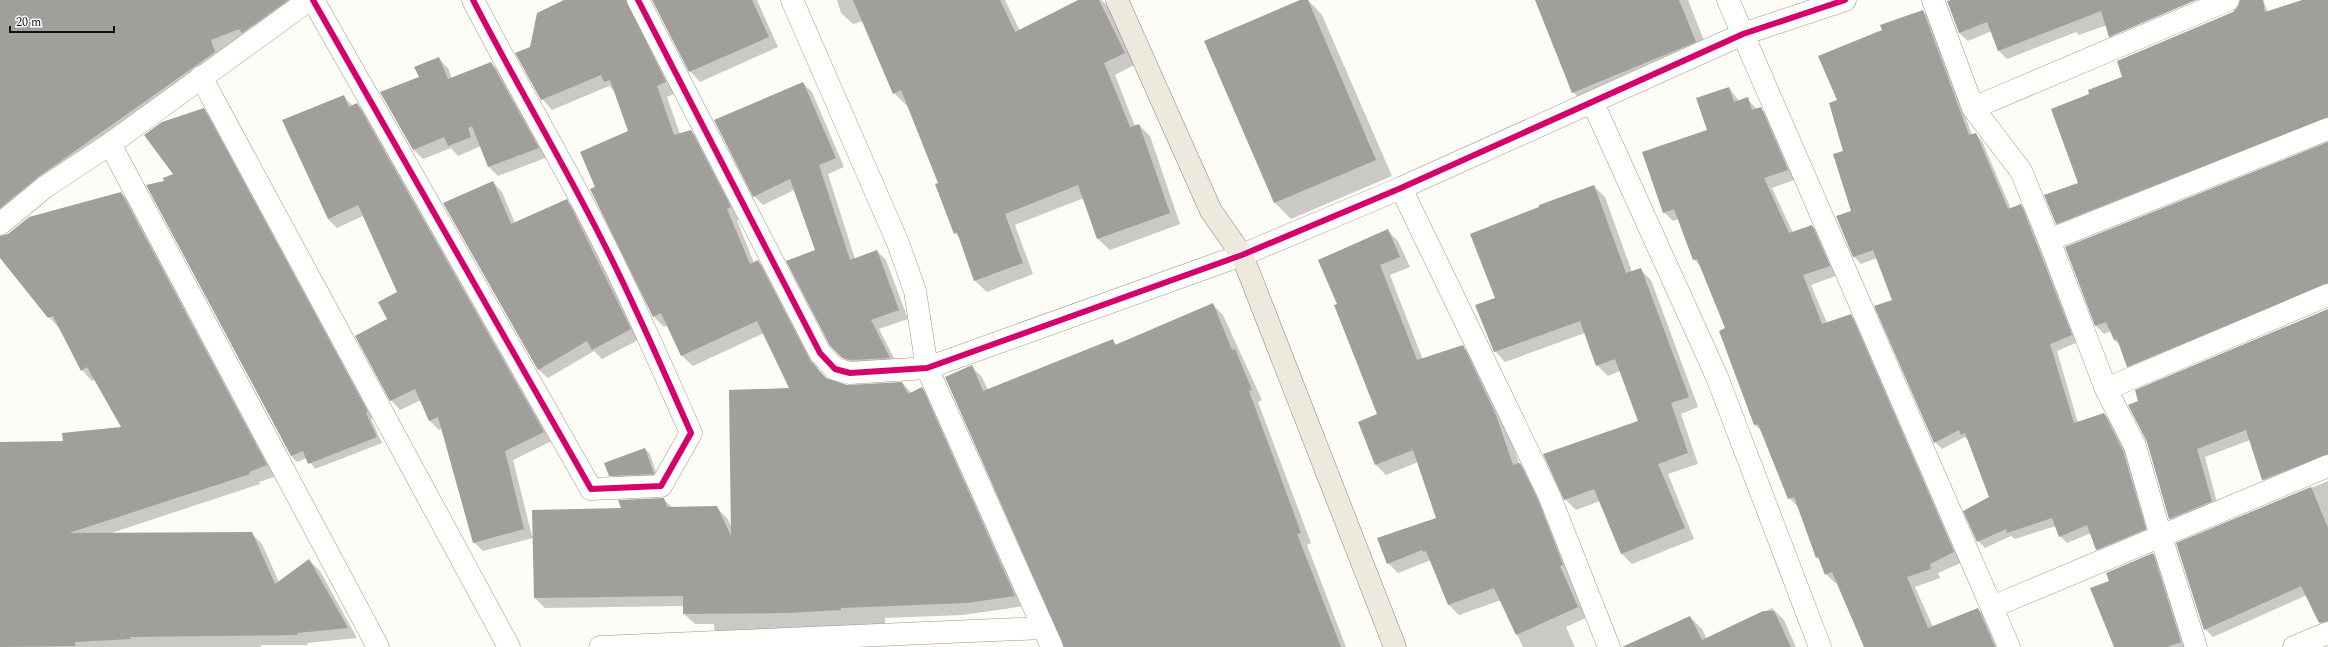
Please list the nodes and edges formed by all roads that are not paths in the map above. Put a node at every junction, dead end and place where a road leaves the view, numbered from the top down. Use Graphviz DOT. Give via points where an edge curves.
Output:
graph roads {
  1 [pos="309,0"];
  2 [pos="313,0"];
  3 [pos="473,0"];
  4 [pos="638,0"];
  5 [pos="792,0"];
  6 [pos="1117,0"];
  7 [pos="1728,0"];
  8 [pos="1845,0"];
  9 [pos="1933,0"];
  10 [pos="2228,0"];
  11 [pos="1743,34"];
  12 [pos="201,77"];
  13 [pos="1593,103"];
  14 [pos="1973,108"];
  15 [pos="2328,129"];
  16 [pos="110,144"];
  17 [pos="1402,188"];
  18 [pos="0,224"];
  19 [pos="2049,240"];
  20 [pos="1242,255"];
  21 [pos="2328,295"];
  22 [pos="927,368"];
  23 [pos="2106,389"];
  24 [pos="2328,466"];
  25 [pos="2161,537"];
  26 [pos="1992,607"];
  27 [pos="2328,633"];
  28 [pos="1048,637"];
  29 [pos="378,647"];
  30 [pos="509,647"];
  31 [pos="600,647"];
  32 [pos="1395,647"];
  33 [pos="1609,647"];
  34 [pos="1820,647"];
  35 [pos="2009,647"];
  36 [pos="2196,647"];
  37 [pos="2294,647"];
  1 -- 12 [label="street"];
  2 -- 3 [label="street" via="591,489 661,486 691,433 642,322 601,238"];
  4 -- 22 [label="street" via="820,353 835,369 850,373"];
  5 -- 22 [label="street" via="898,243 915,291"];
  6 -- 20 [label="main road" via="1211,211"];
  7 -- 11 [label="street"];
  8 -- 11 [label="street"];
  9 -- 14 [label="street"];
  10 -- 14 [label="street"];
  11 -- 13 [label="street"];
  11 -- 26 [label="street"];
  12 -- 16 [label="street"];
  12 -- 30 [label="street"];
  13 -- 17 [label="street"];
  13 -- 34 [label="street" via="1717,376"];
  14 -- 19 [label="street" via="2021,171"];
  15 -- 19 [label="street"];
  16 -- 18 [label="street" via="45,187"];
  16 -- 29 [label="street"];
  17 -- 20 [label="street"];
  17 -- 33 [label="street" via="1549,495"];
  19 -- 23 [label="street"];
  20 -- 22 [label="street"];
  20 -- 32 [label="main road"];
  21 -- 23 [label="street"];
  22 -- 28 [label="street"];
  23 -- 25 [label="street" via="2136,446"];
  24 -- 25 [label="street"];
  25 -- 26 [label="street"];
  25 -- 36 [label="street"];
  26 -- 35 [label="street"];
  27 -- 37 [label="street"];
  28 -- 31 [label="street"];
}
